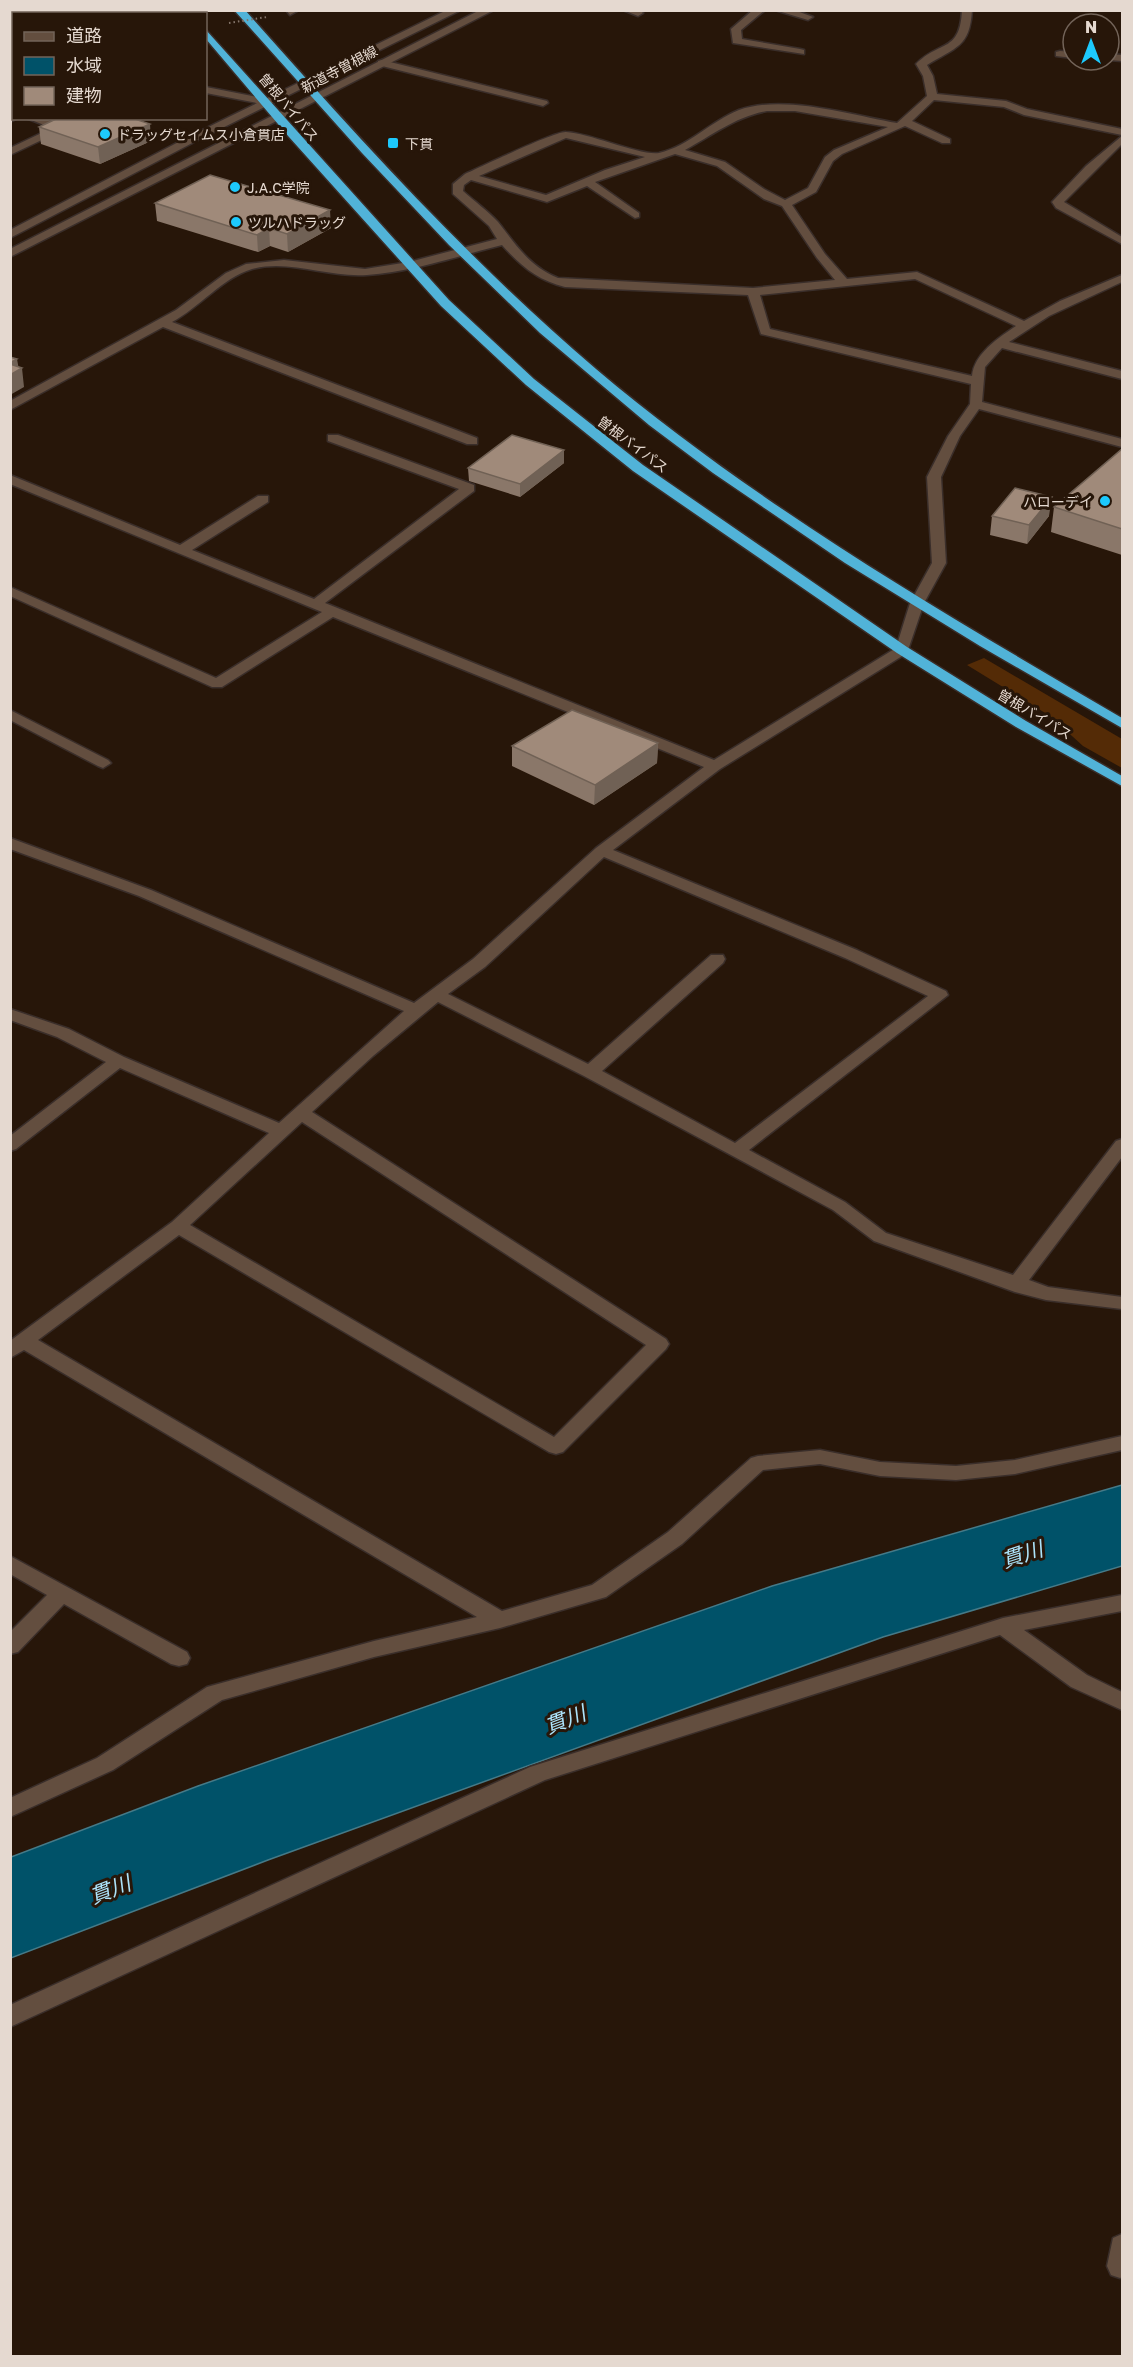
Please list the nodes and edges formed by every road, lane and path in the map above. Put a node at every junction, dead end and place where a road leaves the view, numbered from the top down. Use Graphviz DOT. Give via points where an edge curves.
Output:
graph roads {
  1 [pos="239,10"];
  2 [pos="456,10"];
  3 [pos="489,10"];
  4 [pos="760,10"];
  5 [pos="780,10"];
  6 [pos="967,10"];
  7 [pos="267,17"];
  8 [pos="808,17"];
  9 [pos="229,23"];
  10 [pos="207,34"];
  11 [pos="800,52"];
  12 [pos="382,63"];
  13 [pos="305,84"];
  14 [pos="207,90"];
  15 [pos="932,97"];
  16 [pos="318,98"];
  17 [pos="267,102"];
  18 [pos="543,103"];
  19 [pos="278,117"];
  20 [pos="37,120"];
  21 [pos="902,124"];
  22 [pos="1122,132"];
  23 [pos="1122,139"];
  24 [pos="946,141"];
  25 [pos="675,151"];
  26 [pos="10,152"];
  27 [pos="654,156"];
  28 [pos="469,176"];
  29 [pos="587,182"];
  30 [pos="786,204"];
  31 [pos="635,215"];
  32 [pos="10,235"];
  33 [pos="504,241"];
  34 [pos="1122,241"];
  35 [pos="10,254"];
  36 [pos="462,254"];
  37 [pos="409,265"];
  38 [pos="1122,278"];
  39 [pos="844,283"];
  40 [pos="753,292"];
  41 [pos="162,323"];
  42 [pos="1026,326"];
  43 [pos="1000,344"];
  44 [pos="1122,375"];
  45 [pos="976,381"];
  46 [pos="976,404"];
  47 [pos="10,406"];
  48 [pos="333,438"];
  49 [pos="472,441"];
  50 [pos="1122,443"];
  51 [pos="10,479"];
  52 [pos="263,499"];
  53 [pos="180,551"];
  54 [pos="10,591"];
  55 [pos="317,603"];
  56 [pos="917,603"];
  57 [pos="334,610"];
  58 [pos="902,650"];
  59 [pos="10,714"];
  60 [pos="1122,724"];
  61 [pos="103,763"];
  62 [pos="715,766"];
  63 [pos="1122,782"];
  64 [pos="10,843"];
  65 [pos="602,851"];
  66 [pos="717,959"];
  67 [pos="437,994"];
  68 [pos="416,1010"];
  69 [pos="10,1014"];
  70 [pos="118,1061"];
  71 [pos="590,1072"];
  72 [pos="302,1114"];
  73 [pos="283,1132"];
  74 [pos="10,1145"];
  75 [pos="1122,1145"];
  76 [pos="736,1151"];
  77 [pos="178,1226"];
  78 [pos="1015,1285"];
  79 [pos="1122,1303"];
  80 [pos="17,1346"];
  81 [pos="1122,1443"];
  82 [pos="10,1564"];
  83 [pos="63,1593"];
  84 [pos="1122,1603"];
  85 [pos="500,1620"];
  86 [pos="1003,1626"];
  87 [pos="10,1646"];
  88 [pos="179,1658"];
  89 [pos="1122,1701"];
  90 [pos="10,1808"];
  91 [pos="10,2017"];
  1 -- 13 [label="highway, 曽根バイパス"];
  2 -- 13 [label="street, 新道寺曽根線"];
  3 -- 12 [label="street, 新道寺曽根線"];
  4 -- 11 [label="street" via="736,29 737,41"];
  5 -- 8 [label="street"];
  6 -- 15 [label="street" via="966,32 921,64"];
  7 -- 9 [label="path, bridge"];
  10 -- 17 [label="highway, 曽根バイパス"];
  12 -- 16 [label="street, 新道寺曽根線"];
  12 -- 18 [label="street"];
  13 -- 16 [label="highway, 曽根バイパス"];
  13 -- 17 [label="street, 新道寺曽根線"];
  14 -- 17 [label="street"];
  15 -- 21 [label="street"];
  15 -- 22 [label="street" via="1006,104 1024,112"];
  16 -- 19 [label="street, 新道寺曽根線"];
  16 -- 36 [label="highway, 曽根バイパス"];
  17 -- 19 [label="highway, 曽根バイパス"];
  17 -- 32 [label="street, 新道寺曽根線"];
  19 -- 35 [label="street, 新道寺曽根線"];
  19 -- 37 [label="highway, 曽根バイパス"];
  20 -- 26 [label="street" via="62,128"];
  21 -- 24 [label="street"];
  21 -- 25 [label="street" via="795,108 767,108 744,112 722,122"];
  21 -- 30 [label="street" via="838,152 829,159 812,190"];
  23 -- 34 [label="street" via="1058,202"];
  25 -- 27 [label="street"];
  25 -- 30 [label="street" via="721,164 773,201"];
  27 -- 28 [label="street" via="565,135"];
  27 -- 29 [label="street"];
  28 -- 29 [label="street" via="547,199"];
  28 -- 33 [label="street" via="459,184 457,192 493,224"];
  29 -- 31 [label="street"];
  30 -- 39 [label="street"];
  33 -- 36 [label="street"];
  33 -- 40 [label="street" via="535,273 551,281"];
  36 -- 37 [label="street"];
  36 -- 56 [label="highway, 曽根バイパス" via="592,373 688,448"];
  37 -- 41 [label="street" via="364,272 284,263 250,266 230,275"];
  37 -- 58 [label="highway, 曽根バイパス" via="530,382 638,468"];
  38 -- 42 [label="street"];
  39 -- 40 [label="street"];
  39 -- 42 [label="street" via="917,275"];
  40 -- 45 [label="street" via="765,331"];
  41 -- 47 [label="street"];
  41 -- 49 [label="street"];
  42 -- 43 [label="street"];
  43 -- 44 [label="street"];
  43 -- 45 [label="street" via="979,366"];
  45 -- 46 [label="street"];
  46 -- 50 [label="street"];
  46 -- 56 [label="street" via="954,436 934,477 939,563"];
  48 -- 55 [label="street" via="469,488"];
  51 -- 53 [label="street"];
  52 -- 53 [label="street"];
  53 -- 55 [label="street"];
  54 -- 57 [label="street" via="217,684"];
  55 -- 57 [label="street"];
  56 -- 58 [label="street"];
  56 -- 60 [label="highway, 曽根バイパス"];
  57 -- 62 [label="street"];
  58 -- 62 [label="street"];
  58 -- 63 [label="highway, 曽根バイパス"];
  59 -- 61 [label="street"];
  62 -- 65 [label="street"];
  64 -- 68 [label="street" via="145,893"];
  65 -- 67 [label="street" via="479,963"];
  65 -- 76 [label="street" via="940,995"];
  66 -- 71 [label="street"];
  67 -- 68 [label="street"];
  67 -- 71 [label="street"];
  68 -- 72 [label="street"];
  69 -- 70 [label="street" via="63,1033"];
  70 -- 73 [label="street"];
  70 -- 74 [label="street"];
  71 -- 76 [label="street"];
  72 -- 73 [label="street"];
  72 -- 77 [label="street" via="659,1344 556,1447"];
  73 -- 77 [label="street"];
  75 -- 78 [label="street"];
  76 -- 78 [label="street" via="839,1206 880,1237"];
  77 -- 80 [label="street"];
  78 -- 79 [label="street"];
  80 -- 85 [label="street"];
  81 -- 85 [label="street" via="1015,1467 956,1473 880,1469 820,1457 758,1463 675,1538 599,1591"];
  82 -- 83 [label="street"];
  83 -- 87 [label="street"];
  83 -- 88 [label="street"];
  84 -- 86 [label="street"];
  85 -- 90 [label="street" via="374,1649 214,1693 105,1764"];
  86 -- 89 [label="street" via="1079,1681"];
  86 -- 91 [label="street" via="538,1773"];
}
